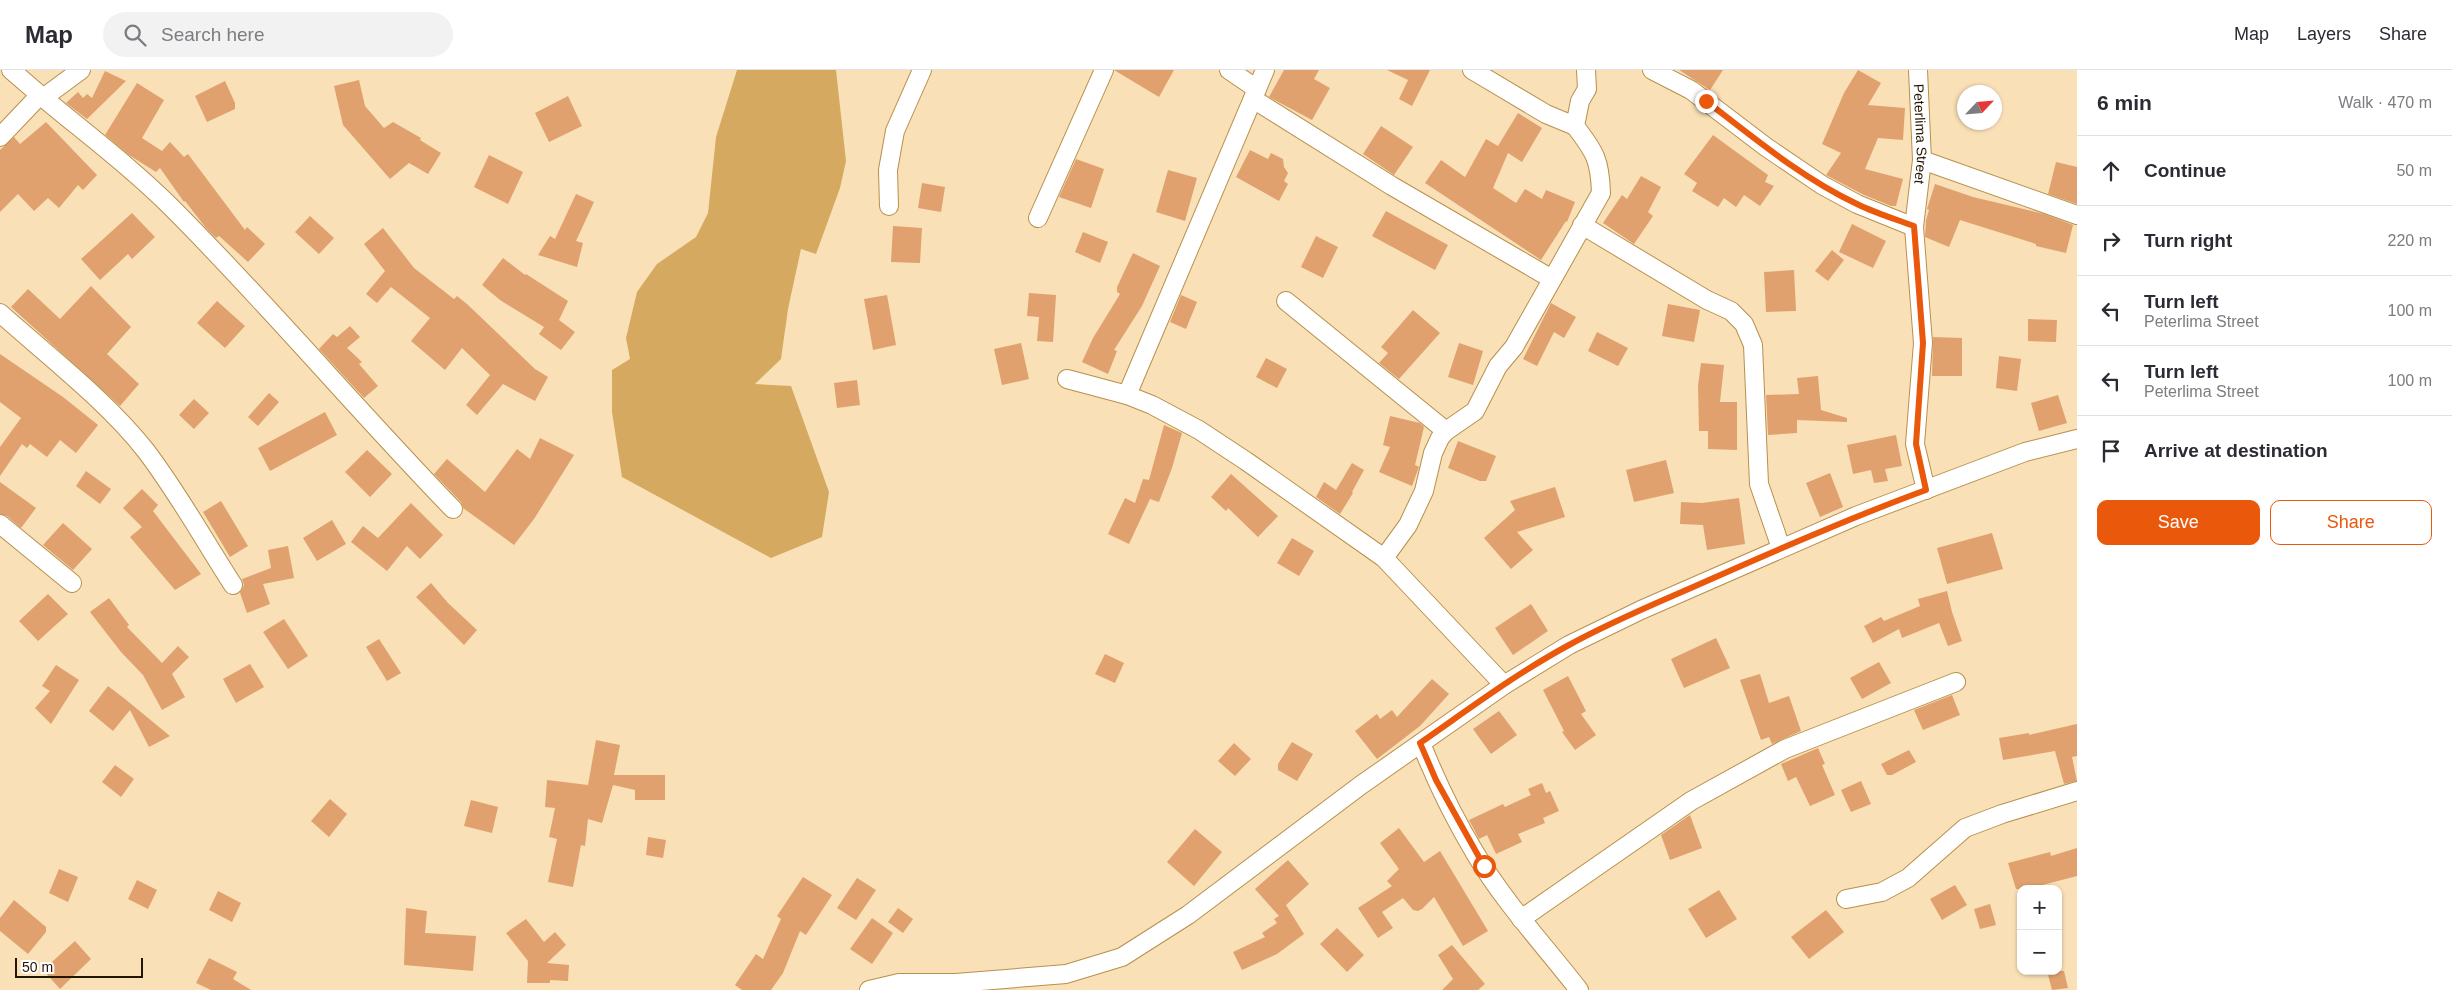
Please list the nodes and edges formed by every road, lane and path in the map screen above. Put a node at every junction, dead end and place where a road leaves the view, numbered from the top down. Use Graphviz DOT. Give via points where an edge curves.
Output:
graph roads {
  1 [pos="11,70"];
  2 [pos="81,70"];
  3 [pos="922,70"];
  4 [pos="1104,70"];
  5 [pos="1229,70"];
  6 [pos="1265,70"];
  7 [pos="1472,70"];
  8 [pos="1586,70"];
  9 [pos="1652,70"];
  10 [pos="1918,70"];
  11 [pos="1255,94"];
  12 [pos="41,97"];
  13 [pos="1575,126"];
  14 [pos="0,137"];
  15 [pos="1922,160"];
  16 [pos="889,206"];
  17 [pos="2077,215"];
  18 [pos="1038,218"];
  19 [pos="1582,225"];
  20 [pos="1914,226"];
  21 [pos="1552,279"];
  22 [pos="1286,301"];
  23 [pos="0,313"];
  24 [pos="1067,379"];
  25 [pos="1127,395"];
  26 [pos="1446,431"];
  27 [pos="2077,439"];
  28 [pos="1926,490"];
  29 [pos="453,508"];
  30 [pos="0,524"];
  31 [pos="1781,548"];
  32 [pos="1384,558"];
  33 [pos="72,583"];
  34 [pos="233,585"];
  35 [pos="1956,682"];
  36 [pos="1504,685"];
  37 [pos="1420,743"];
  38 [pos="2077,791"];
  39 [pos="1846,899"];
  40 [pos="1521,919"];
  41 [pos="869,990"];
  42 [pos="1578,990"];
  1 -- 12 [label="street"];
  2 -- 12 [label="street"];
  3 -- 16 [label="street" via="895,131 888,170"];
  4 -- 18 [label="street"];
  5 -- 11 [label="street"];
  6 -- 11 [label="street"];
  7 -- 13 [label="street" via="1546,114"];
  8 -- 13 [label="street" via="1587,89 1580,101"];
  9 -- 20 [label="street" via="1691,90 1822,185 1857,204"];
  10 -- 15 [label="street, Peterlima Street"];
  11 -- 21 [label="street" via="1392,186"];
  11 -- 25 [label="street"];
  12 -- 14 [label="street"];
  12 -- 29 [label="street" via="171,207 279,319 388,443"];
  13 -- 19 [label="street" via="1593,149 1601,170 1601,193"];
  15 -- 17 [label="street"];
  15 -- 20 [label="street, Peterlima Street"];
  19 -- 21 [label="street"];
  19 -- 31 [label="street" via="1731,311 1744,324 1753,345 1759,484"];
  20 -- 28 [label="street, Peterlima Street" via="1923,343 1916,444"];
  21 -- 26 [label="street" via="1514,348 1498,366 1475,411"];
  22 -- 26 [label="street"];
  23 -- 34 [label="street" via="113,415 145,450"];
  24 -- 25 [label="street"];
  25 -- 32 [label="street" via="1199,430"];
  26 -- 32 [label="street" via="1433,453 1424,491 1410,520"];
  27 -- 28 [label="street" via="2025,452"];
  28 -- 31 [label="street"];
  30 -- 33 [label="street"];
  31 -- 36 [label="street" via="1568,645"];
  32 -- 36 [label="street"];
  35 -- 40 [label="street" via="1784,749 1692,801"];
  36 -- 37 [label="street"];
  37 -- 40 [label="street" via="1475,853"];
  37 -- 41 [label="street" via="1188,915 1122,956 1066,974 956,983 899,982"];
  38 -- 39 [label="street" via="1965,828 1908,878 1882,892"];
  40 -- 42 [label="street"];
}
